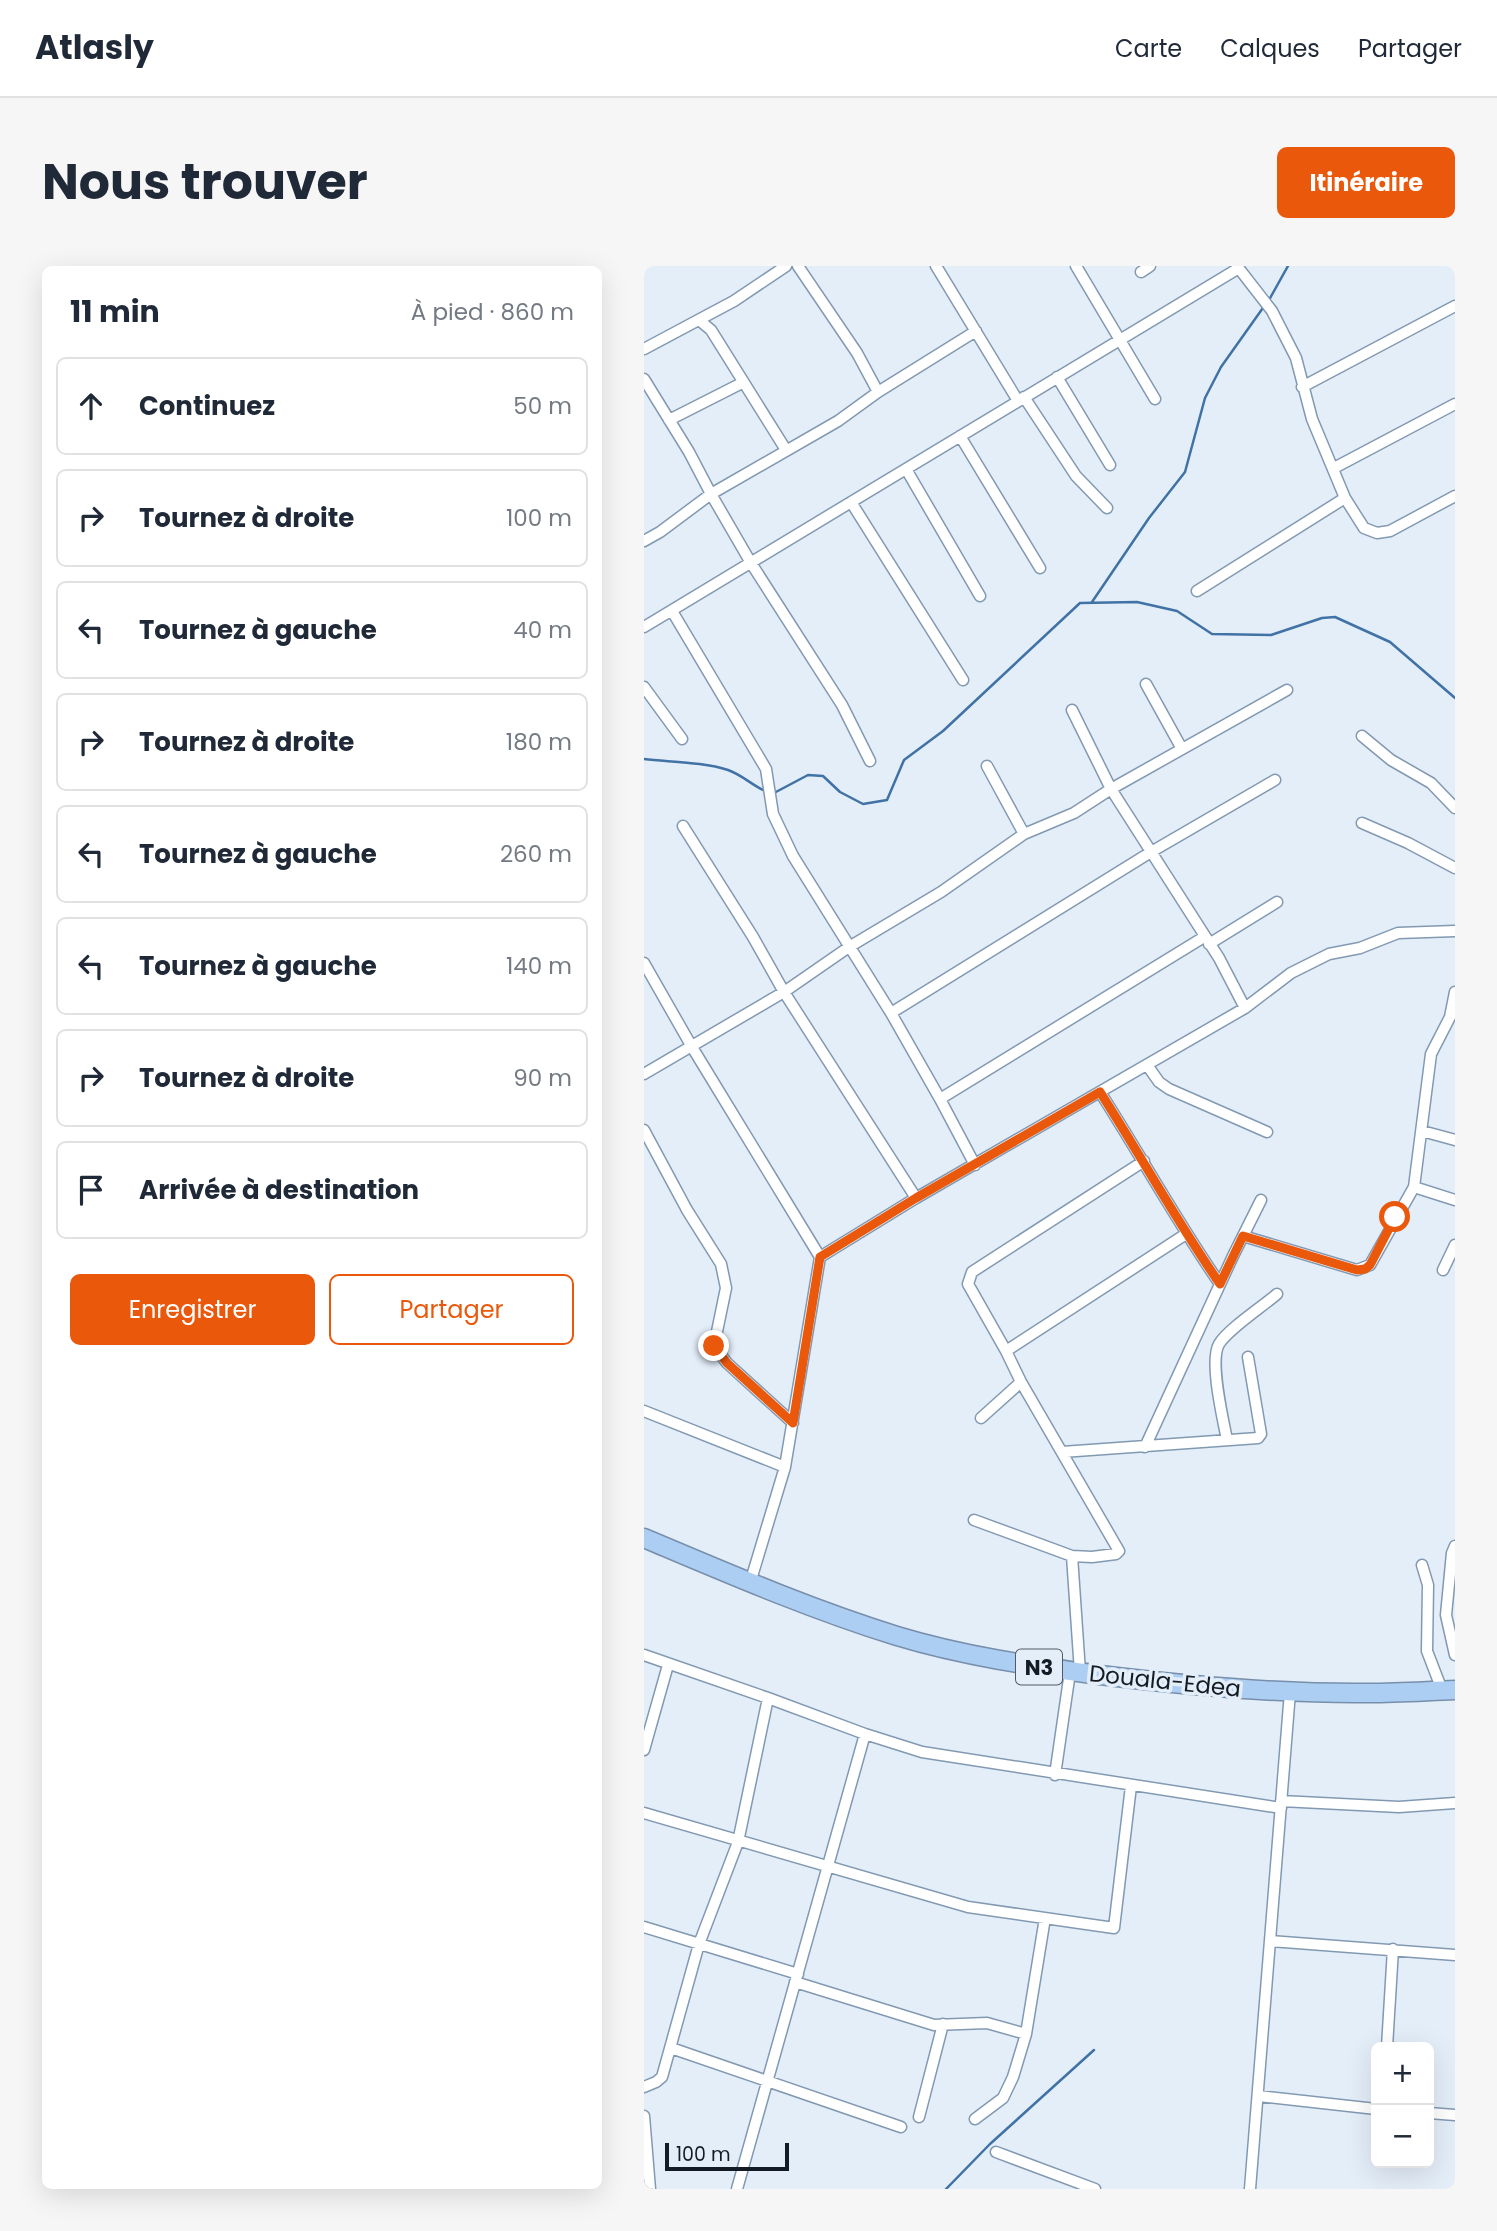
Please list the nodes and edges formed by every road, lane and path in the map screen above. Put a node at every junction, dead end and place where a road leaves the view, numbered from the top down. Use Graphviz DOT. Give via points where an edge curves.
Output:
graph roads {
  1 [pos="786,266"];
  2 [pos="799,266"];
  3 [pos="936,266"];
  4 [pos="1076,266"];
  5 [pos="1238,267"];
  6 [pos="1455,306"];
  7 [pos="699,320"];
  8 [pos="976,331"];
  9 [pos="1119,340"];
  10 [pos="644,349"];
  11 [pos="1057,377"];
  12 [pos="644,379"];
  13 [pos="742,383"];
  14 [pos="1302,387"];
  15 [pos="878,392"];
  16 [pos="1021,399"];
  17 [pos="1155,399"];
  18 [pos="1455,404"];
  19 [pos="669,420"];
  20 [pos="960,436"];
  21 [pos="786,450"];
  22 [pos="1110,464"];
  23 [pos="1334,468"];
  24 [pos="906,469"];
  25 [pos="711,494"];
  26 [pos="1455,496"];
  27 [pos="1345,498"];
  28 [pos="852,502"];
  29 [pos="1107,508"];
  30 [pos="644,541"];
  31 [pos="751,563"];
  32 [pos="1040,569"];
  33 [pos="1197,591"];
  34 [pos="979,596"];
  35 [pos="672,611"];
  36 [pos="644,627"];
  37 [pos="963,680"];
  38 [pos="1146,684"];
  39 [pos="644,687"];
  40 [pos="1287,691"];
  41 [pos="1072,710"];
  42 [pos="1362,736"];
  43 [pos="682,739"];
  44 [pos="1182,749"];
  45 [pos="870,761"];
  46 [pos="987,766"];
  47 [pos="1275,780"];
  48 [pos="1111,789"];
  49 [pos="1455,808"];
  50 [pos="1362,823"];
  51 [pos="683,827"];
  52 [pos="1024,834"];
  53 [pos="1151,852"];
  54 [pos="1455,868"];
  55 [pos="1277,902"];
  56 [pos="1455,931"];
  57 [pos="1207,940"];
  58 [pos="849,947"];
  59 [pos="644,963"];
  60 [pos="784,992"];
  61 [pos="1455,992"];
  62 [pos="1245,1009"];
  63 [pos="891,1013"];
  64 [pos="692,1047"];
  65 [pos="1147,1065"];
  66 [pos="644,1074"];
  67 [pos="1100,1092"];
  68 [pos="940,1099"];
  69 [pos="644,1130"];
  70 [pos="1422,1131"];
  71 [pos="1267,1132"];
  72 [pos="1455,1140"];
  73 [pos="1144,1161"];
  74 [pos="975,1164"];
  75 [pos="1414,1187"];
  76 [pos="916,1198"];
  77 [pos="1262,1200"];
  78 [pos="1455,1200"];
  79 [pos="1186,1234"];
  80 [pos="1243,1236"];
  81 [pos="1455,1245"];
  82 [pos="820,1257"];
  83 [pos="1443,1270"];
  84 [pos="1220,1284"];
  85 [pos="1276,1294"];
  86 [pos="1006,1350"];
  87 [pos="1248,1357"];
  88 [pos="1021,1382"];
  89 [pos="644,1411"];
  90 [pos="981,1418"];
  91 [pos="793,1423"];
  92 [pos="1227,1440"];
  93 [pos="1145,1447"];
  94 [pos="1062,1452"];
  95 [pos="785,1467"];
  96 [pos="974,1520"];
  97 [pos="644,1538"];
  98 [pos="1455,1546"];
  99 [pos="1072,1556"];
  100 [pos="1422,1564"];
  101 [pos="750,1583"];
  102 [pos="644,1655"];
  103 [pos="1455,1655"];
  104 [pos="668,1665"];
  105 [pos="1075,1672"];
  106 [pos="1448,1690"];
  107 [pos="1290,1692"];
  108 [pos="768,1698"];
  109 [pos="865,1734"];
  110 [pos="644,1750"];
  111 [pos="1055,1775"];
  112 [pos="1131,1786"];
  113 [pos="1455,1803"];
  114 [pos="1281,1804"];
  115 [pos="644,1813"];
  116 [pos="738,1842"];
  117 [pos="828,1867"];
  118 [pos="1045,1918"];
  119 [pos="644,1927"];
  120 [pos="1270,1941"];
  121 [pos="699,1944"];
  122 [pos="1393,1950"];
  123 [pos="1455,1955"];
  124 [pos="797,1978"];
  125 [pos="943,2024"];
  126 [pos="1026,2034"];
  127 [pos="1387,2042"];
  128 [pos="671,2048"];
  129 [pos="768,2081"];
  130 [pos="644,2087"];
  131 [pos="1258,2096"];
  132 [pos="1371,2108"];
  133 [pos="1434,2113"];
  134 [pos="1455,2115"];
  135 [pos="644,2116"];
  136 [pos="919,2117"];
  137 [pos="975,2119"];
  138 [pos="901,2127"];
  139 [pos="996,2152"];
  140 [pos="650,2189"];
  141 [pos="737,2189"];
  142 [pos="1095,2189"];
  143 [pos="1250,2189"];
  1 -- 7 [label="street"];
  2 -- 15 [label="street"];
  3 -- 8 [label="street"];
  4 -- 9 [label="street"];
  5 -- 9 [label="street"];
  5 -- 14 [label="street" via="1272,311 1296,358"];
  6 -- 14 [label="street"];
  7 -- 10 [label="street"];
  7 -- 13 [label="street" via="711,330"];
  8 -- 15 [label="street"];
  8 -- 16 [label="street"];
  9 -- 11 [label="street"];
  9 -- 17 [label="street"];
  11 -- 16 [label="street"];
  11 -- 22 [label="street"];
  12 -- 19 [label="street"];
  13 -- 19 [label="street"];
  13 -- 21 [label="street"];
  14 -- 23 [label="street"];
  15 -- 21 [label="street"];
  16 -- 20 [label="street"];
  16 -- 29 [label="street" via="1076,476"];
  18 -- 23 [label="street"];
  19 -- 25 [label="street"];
  20 -- 24 [label="street"];
  20 -- 32 [label="street"];
  21 -- 25 [label="street"];
  23 -- 27 [label="street"];
  24 -- 28 [label="street"];
  24 -- 34 [label="street"];
  25 -- 30 [label="street"];
  25 -- 31 [label="street"];
  26 -- 27 [label="street" via="1391,531 1377,533 1364,528"];
  27 -- 33 [label="street"];
  28 -- 31 [label="street"];
  28 -- 37 [label="street"];
  31 -- 35 [label="street"];
  31 -- 45 [label="street" via="842,705"];
  35 -- 36 [label="street"];
  35 -- 58 [label="street" via="766,769 773,814"];
  38 -- 44 [label="street"];
  39 -- 43 [label="street"];
  40 -- 44 [label="street"];
  41 -- 48 [label="street"];
  42 -- 49 [label="street" via="1391,760 1431,783"];
  44 -- 48 [label="street"];
  46 -- 52 [label="street"];
  47 -- 53 [label="street"];
  48 -- 52 [label="street" via="1074,813"];
  48 -- 53 [label="street"];
  50 -- 54 [label="street"];
  51 -- 60 [label="street"];
  52 -- 58 [label="street" via="942,892"];
  53 -- 57 [label="street"];
  53 -- 63 [label="street"];
  55 -- 57 [label="street"];
  56 -- 62 [label="street" via="1398,933 1329,954 1291,973"];
  57 -- 62 [label="street"];
  57 -- 68 [label="street"];
  58 -- 60 [label="street"];
  58 -- 63 [label="street"];
  59 -- 64 [label="street"];
  60 -- 64 [label="street"];
  60 -- 76 [label="street"];
  61 -- 70 [label="street" via="1450,1017 1431,1054"];
  62 -- 65 [label="street"];
  63 -- 68 [label="street"];
  64 -- 66 [label="street"];
  64 -- 82 [label="street"];
  65 -- 67 [label="street"];
  65 -- 71 [label="street" via="1168,1089"];
  67 -- 73 [label="street"];
  67 -- 74 [label="street"];
  68 -- 74 [label="street"];
  69 -- 91 [label="street" via="721,1264 726,1288 714,1346"];
  70 -- 72 [label="street"];
  70 -- 75 [label="street"];
  73 -- 79 [label="street"];
  73 -- 86 [label="street" via="972,1272 968,1284"];
  74 -- 76 [label="street"];
  75 -- 78 [label="street"];
  75 -- 80 [label="street" via="1370,1265 1361,1270"];
  76 -- 82 [label="street"];
  77 -- 80 [label="street"];
  79 -- 84 [label="street"];
  79 -- 86 [label="street"];
  80 -- 84 [label="street"];
  81 -- 83 [label="street"];
  82 -- 91 [label="street"];
  84 -- 93 [label="street"];
  85 -- 92 [label="street" via="1217,1346 1215,1364"];
  86 -- 88 [label="street"];
  87 -- 92 [label="street" via="1261,1436"];
  88 -- 90 [label="street"];
  88 -- 94 [label="street"];
  89 -- 95 [label="street"];
  91 -- 95 [label="street"];
  92 -- 93 [label="street"];
  93 -- 94 [label="street"];
  94 -- 99 [label="street" via="1119,1548 1116,1554"];
  95 -- 101 [label="street"];
  96 -- 99 [label="street"];
  97 -- 101 [label="highway, Douala-Edea / N3"];
  98 -- 103 [label="street" via="1446,1615"];
  99 -- 105 [label="street"];
  100 -- 106 [label="street" via="1428,1585 1427,1651"];
  101 -- 105 [label="highway, Douala-Edea / N3" via="899,1636 980,1657"];
  102 -- 104 [label="street"];
  104 -- 108 [label="street"];
  104 -- 110 [label="street"];
  105 -- 107 [label="highway, Douala-Edea / N3"];
  105 -- 111 [label="street"];
  106 -- 107 [label="highway, Douala-Edea / N3"];
  107 -- 114 [label="street"];
  108 -- 109 [label="street"];
  108 -- 116 [label="street"];
  109 -- 111 [label="street" via="922,1752"];
  109 -- 117 [label="street"];
  111 -- 112 [label="street"];
  112 -- 114 [label="street"];
  112 -- 118 [label="street" via="1114,1928"];
  113 -- 114 [label="street" via="1399,1807"];
  114 -- 120 [label="street"];
  115 -- 116 [label="street"];
  116 -- 117 [label="street"];
  116 -- 121 [label="street"];
  117 -- 118 [label="street" via="968,1907"];
  117 -- 124 [label="street"];
  118 -- 126 [label="street"];
  119 -- 121 [label="street"];
  120 -- 122 [label="street"];
  120 -- 131 [label="street"];
  121 -- 124 [label="street"];
  121 -- 128 [label="street"];
  122 -- 123 [label="street"];
  122 -- 127 [label="street"];
  124 -- 125 [label="street" via="934,2025"];
  124 -- 129 [label="street"];
  125 -- 126 [label="street" via="987,2022"];
  125 -- 136 [label="street"];
  126 -- 137 [label="street" via="1003,2098"];
  128 -- 129 [label="street"];
  128 -- 130 [label="street" via="662,2077"];
  129 -- 138 [label="street"];
  129 -- 141 [label="street"];
  131 -- 132 [label="street"];
  131 -- 143 [label="street"];
  133 -- 134 [label="street"];
  135 -- 140 [label="street"];
  139 -- 142 [label="street"];
}
